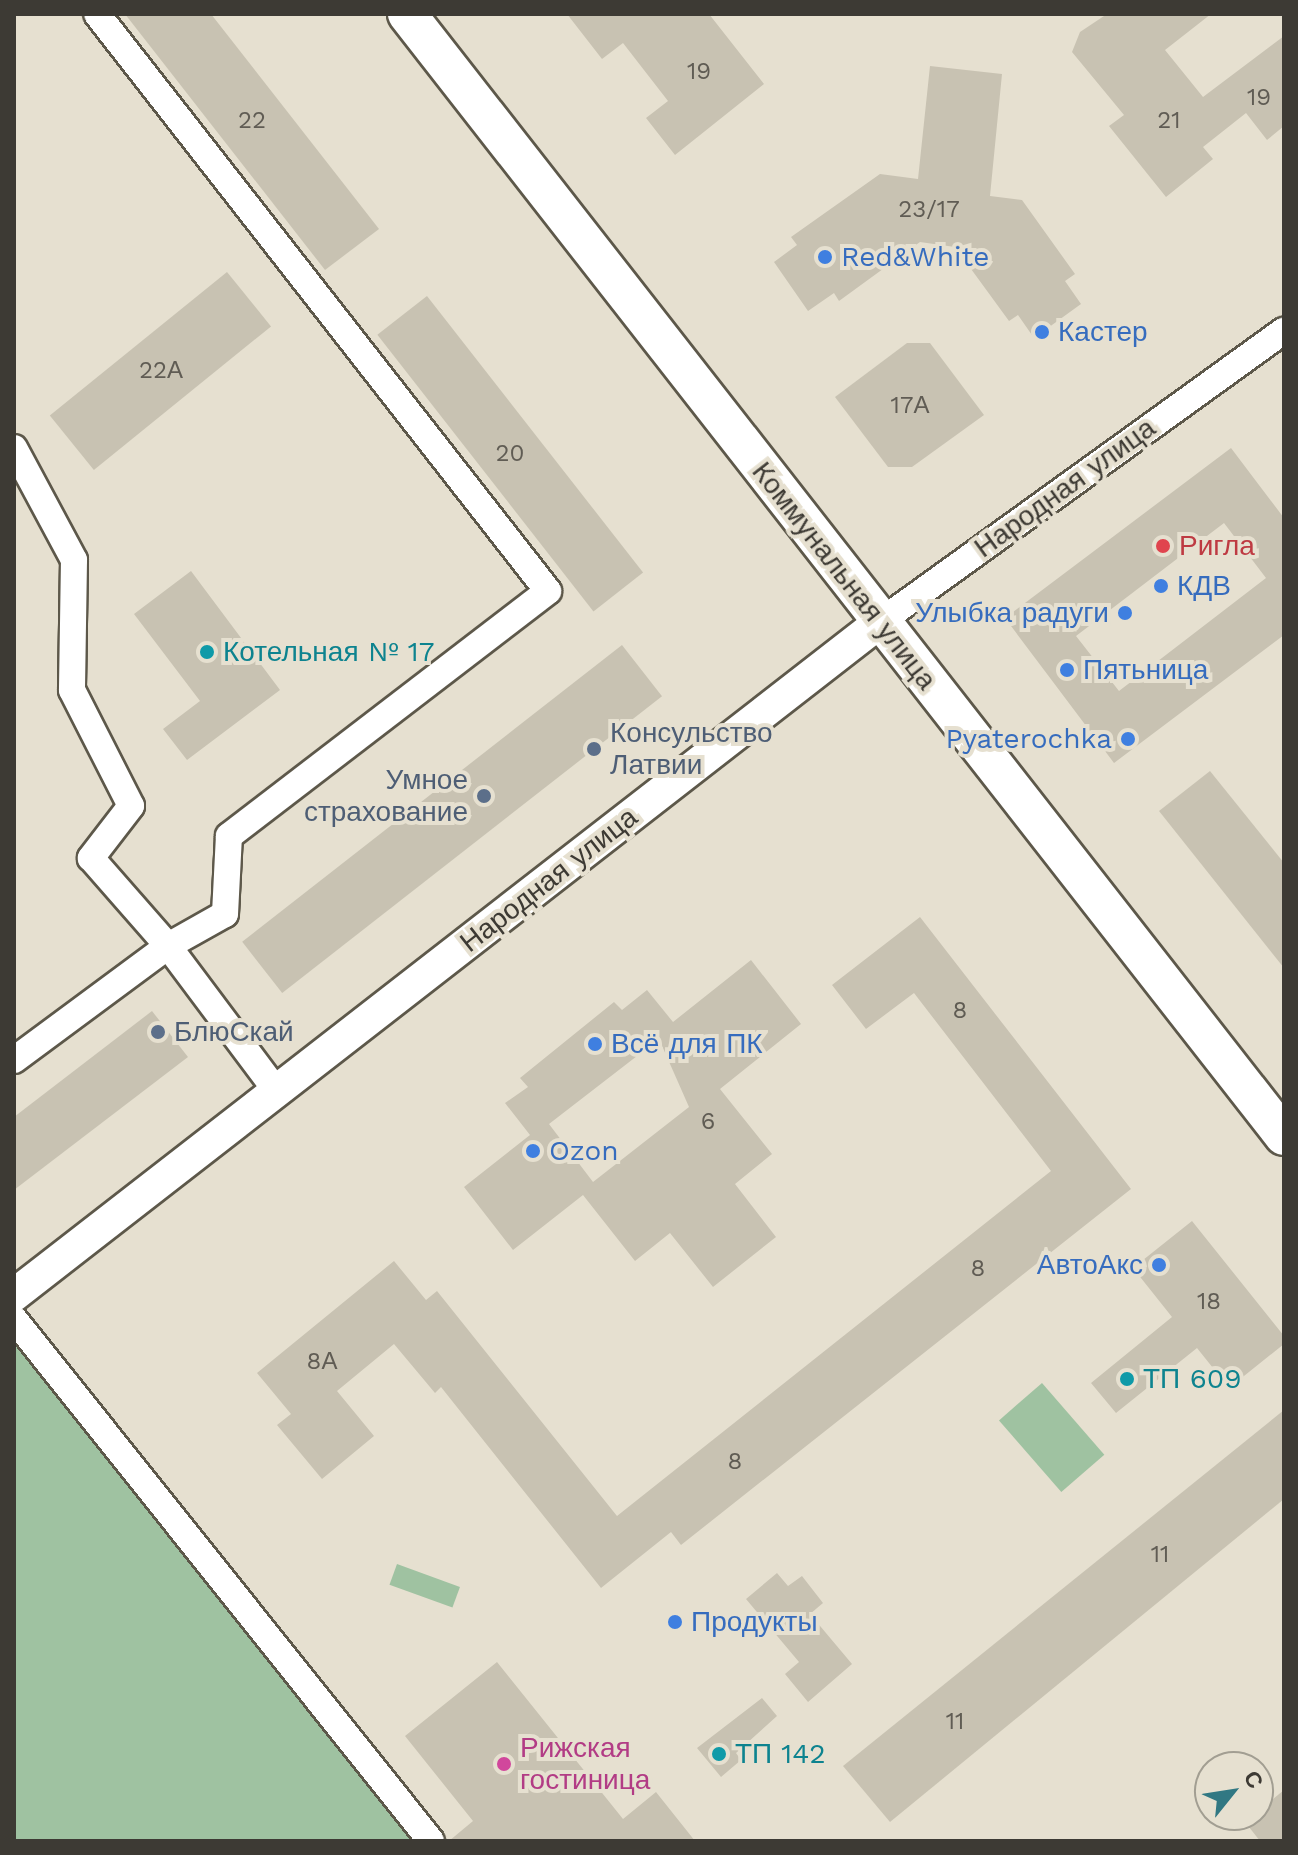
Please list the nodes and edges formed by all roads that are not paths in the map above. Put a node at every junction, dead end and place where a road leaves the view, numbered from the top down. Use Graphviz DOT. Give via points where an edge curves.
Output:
graph roads {
  1 [pos="97,14"];
  2 [pos="407,14"];
  3 [pos="1284,331"];
  4 [pos="14,448"];
  5 [pos="880,622"];
  6 [pos="168,946"];
  7 [pos="14,1060"];
  8 [pos="275,1089"];
  9 [pos="1284,1136"];
  10 [pos="14,1295"];
  11 [pos="14,1319"];
  12 [pos="431,1841"];
  1 -- 6 [label="street" via="548,591 229,836 225,914"];
  2 -- 5 [label="main road, Коммунальная улица"];
  3 -- 5 [label="street, Народная улица"];
  4 -- 6 [label="street" via="74,560 72,690 131,806 91,858"];
  5 -- 8 [label="street, Народная улица"];
  5 -- 9 [label="main road, Коммунальная улица"];
  6 -- 7 [label="street"];
  6 -- 8 [label="street"];
  8 -- 10 [label="street, Народная улица"];
  11 -- 12 [label="street"];
}
